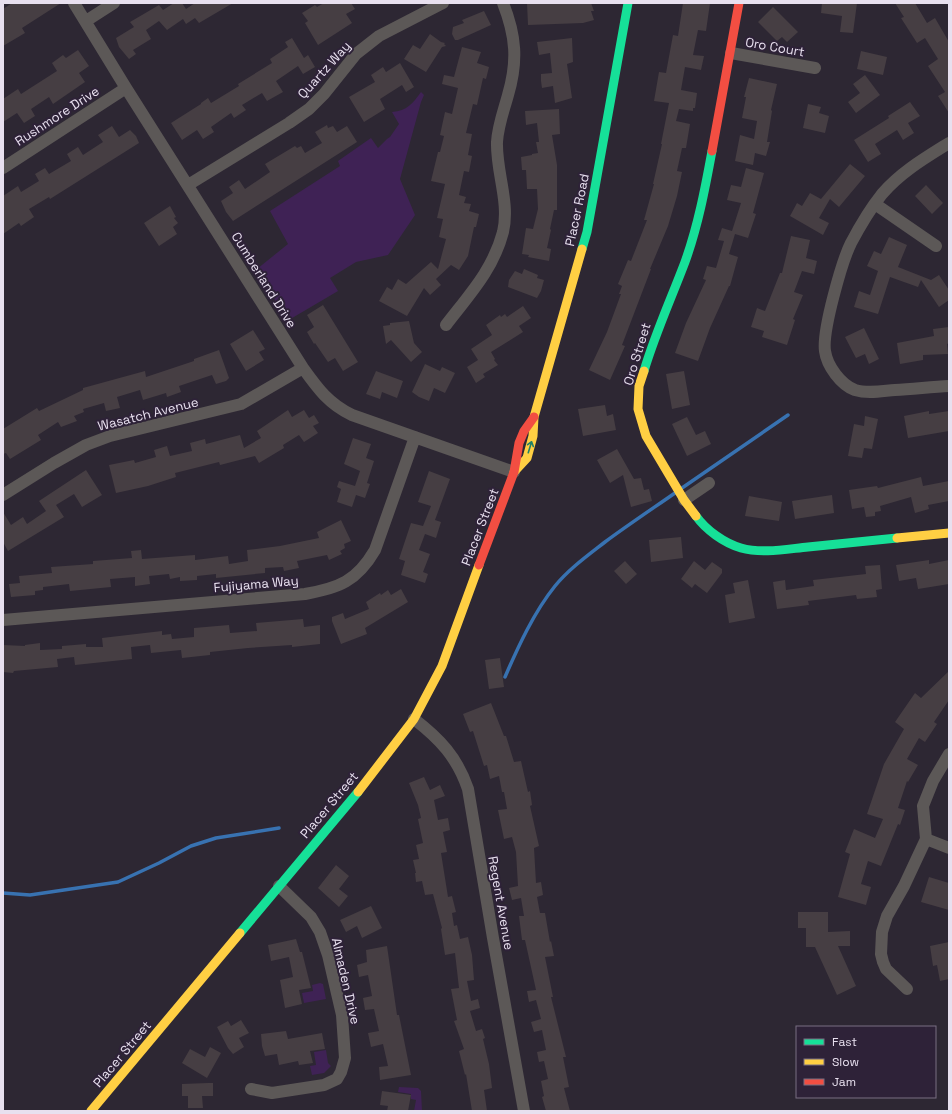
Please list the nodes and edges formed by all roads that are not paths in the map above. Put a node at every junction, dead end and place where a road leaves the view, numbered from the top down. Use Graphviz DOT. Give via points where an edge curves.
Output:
graph roads {
  1 [pos="74,3"];
  2 [pos="114,3"];
  3 [pos="443,3"];
  4 [pos="503,3"];
  5 [pos="628,3"];
  6 [pos="739,3"];
  7 [pos="86,21"];
  8 [pos="731,53"];
  9 [pos="815,68"];
  10 [pos="126,88"];
  11 [pos="949,143"];
  12 [pos="3,168"];
  13 [pos="188,185"];
  14 [pos="875,204"];
  15 [pos="936,246"];
  16 [pos="446,325"];
  17 [pos="303,368"];
  18 [pos="949,386"];
  19 [pos="415,437"];
  20 [pos="514,472"];
  21 [pos="709,483"];
  22 [pos="3,495"];
  23 [pos="684,500"];
  24 [pos="949,533"];
  25 [pos="3,620"];
  26 [pos="414,719"];
  27 [pos="949,754"];
  28 [pos="926,839"];
  29 [pos="949,848"];
  30 [pos="279,886"];
  31 [pos="907,989"];
  32 [pos="251,1089"];
  33 [pos="92,1111"];
  34 [pos="524,1111"];
  1 -- 7 [label="street, Cumberland Drive"];
  2 -- 7 [label="street"];
  3 -- 13 [label="street, Quartz Way" via="369,42 309,108"];
  4 -- 16 [label="street" via="512,30 515,65 497,140 504,200 504,226 496,253 484,277"];
  5 -- 20 [label="main road, Placer Road" via="587,232 534,418 533,436 527,458"];
  6 -- 8 [label="main road, Oro Street"];
  7 -- 10 [label="street, Cumberland Drive"];
  8 -- 9 [label="street, Oro Court"];
  8 -- 23 [label="main road, Oro Street" via="701,209 638,390 640,417 646,436"];
  10 -- 12 [label="street, Rushmore Drive"];
  10 -- 13 [label="street, Cumberland Drive"];
  11 -- 14 [label="street" via="910,167"];
  13 -- 17 [label="street, Cumberland Drive"];
  14 -- 15 [label="street"];
  14 -- 18 [label="street" via="851,243 843,264 825,333 826,355 837,376 855,390 870,392"];
  17 -- 19 [label="street, Cumberland Drive" via="325,397 343,411"];
  17 -- 22 [label="street, Wasatch Avenue" via="241,404 110,436 86,445"];
  19 -- 20 [label="street, Cumberland Drive"];
  19 -- 25 [label="street, Fujiyama Way" via="375,550 351,579 337,587 306,594"];
  20 -- 26 [label="main road, Placer Street" via="442,666"];
  21 -- 23 [label="street"];
  23 -- 24 [label="main road, Oro Street" via="698,519 713,533 742,548 786,549"];
  26 -- 30 [label="main road, Placer Street" via="361,788"];
  26 -- 34 [label="street, Regent Avenue" via="444,746 460,769 468,789"];
  27 -- 28 [label="street" via="933,781 923,806"];
  28 -- 29 [label="street"];
  28 -- 31 [label="street" via="887,916 882,932 881,945 886,969"];
  30 -- 32 [label="street, Almaden Drive" via="311,917 320,932 342,1015 345,1058 342,1072 337,1079 324,1086 272,1093"];
  30 -- 33 [label="main road, Placer Street"];
}
